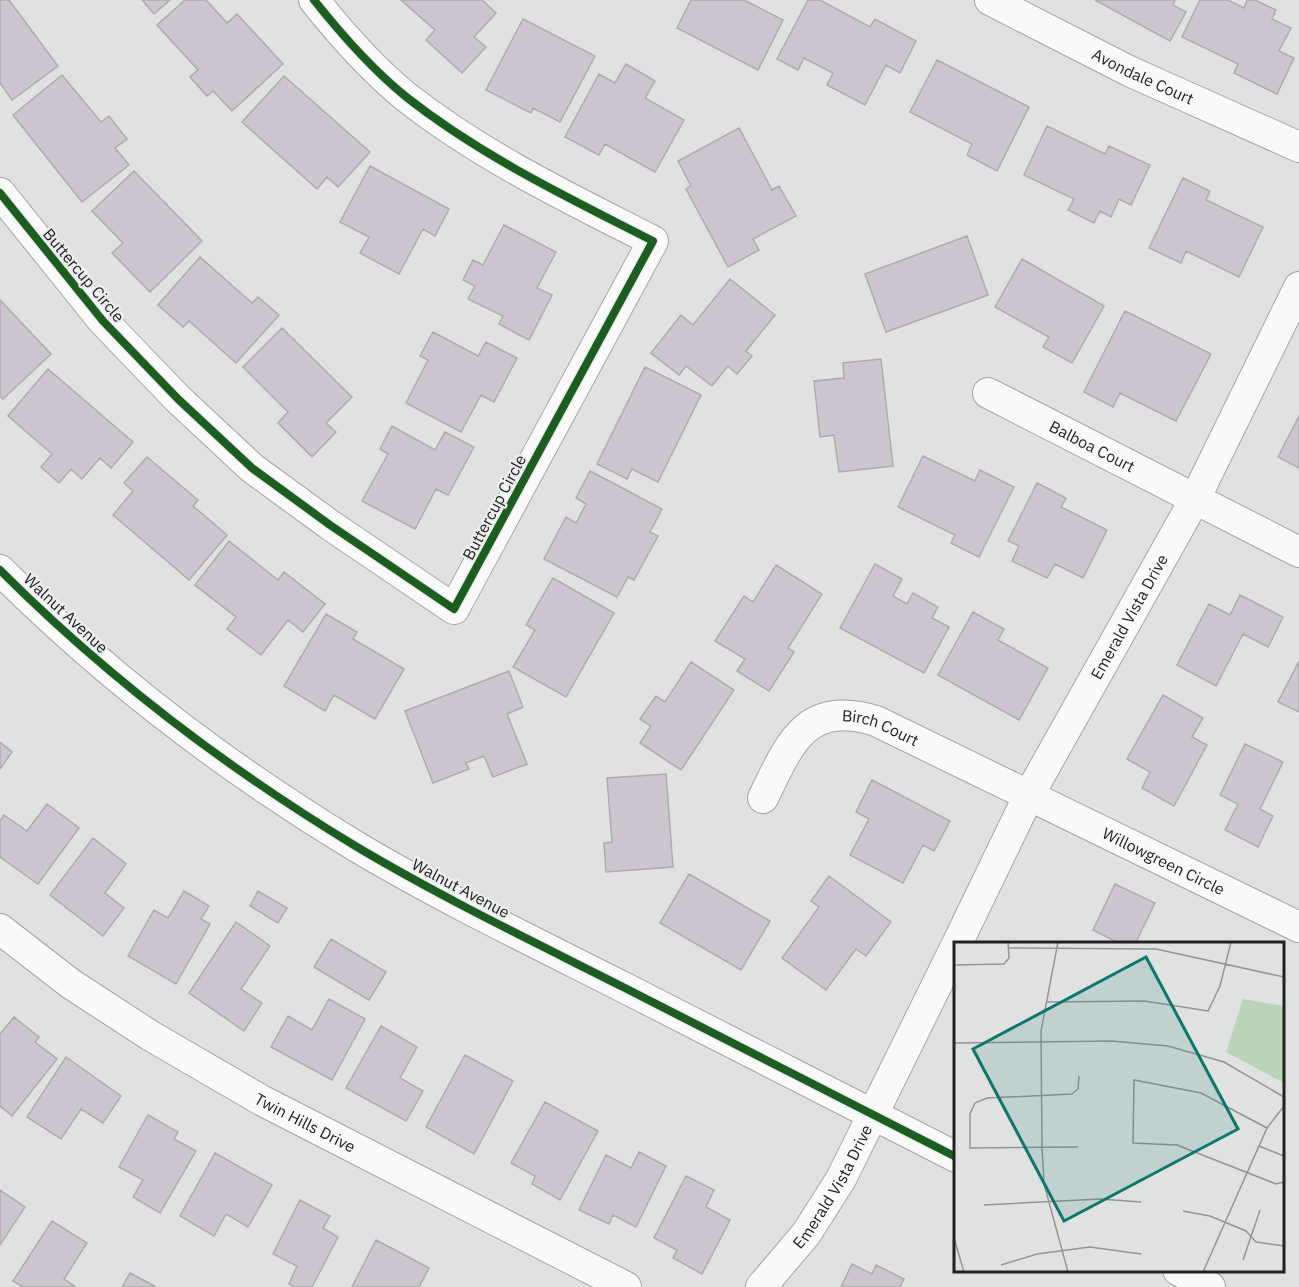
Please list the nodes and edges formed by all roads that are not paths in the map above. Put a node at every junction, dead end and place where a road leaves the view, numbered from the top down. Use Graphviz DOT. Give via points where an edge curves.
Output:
graph roads {
  1 [pos="314,0"];
  2 [pos="990,0"];
  3 [pos="1299,147"];
  4 [pos="0,193"];
  5 [pos="1299,287"];
  6 [pos="988,393"];
  7 [pos="1196,499"];
  8 [pos="1299,552"];
  9 [pos="0,570"];
  10 [pos="1029,795"];
  11 [pos="763,798"];
  12 [pos="1299,927"];
  13 [pos="0,929"];
  14 [pos="957,942"];
  15 [pos="954,949"];
  16 [pos="873,1115"];
  17 [pos="954,1156"];
  18 [pos="1182,1272"];
  19 [pos="626,1287"];
  20 [pos="761,1287"];
  21 [pos="1210,1287"];
  1 -- 4 [label="street, Buttercup Circle" via="358,53 404,95 462,138 512,169 653,241 454,609 252,468 103,321"];
  2 -- 3 [label="street, Avondale Court" via="1129,71"];
  5 -- 7 [label="street, Emerald Vista Drive"];
  6 -- 7 [label="street, Balboa Court"];
  7 -- 8 [label="street"];
  7 -- 10 [label="street, Emerald Vista Drive"];
  9 -- 16 [label="street, Walnut Avenue" via="138,695 224,760 359,848"];
  10 -- 11 [label="street, Birch Court" via="876,721 841,715 806,728 796,738"];
  10 -- 12 [label="street, Willowgreen Circle"];
  10 -- 14 [label="street, Emerald Vista Drive"];
  13 -- 19 [label="street, Twin Hills Drive" via="71,984 261,1100"];
  15 -- 16 [label="street, Emerald Vista Drive"];
  16 -- 17 [label="street, Walnut Avenue"];
  16 -- 20 [label="street, Emerald Vista Drive" via="842,1179 806,1234"];
  18 -- 21 [label="street"];
}
